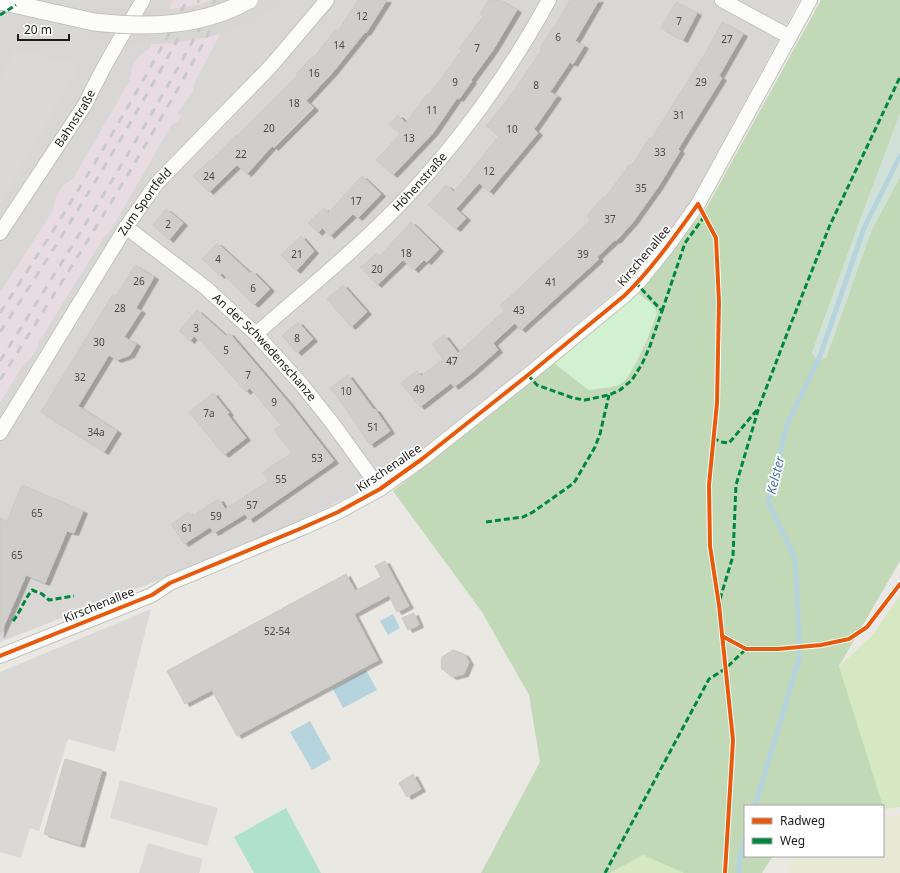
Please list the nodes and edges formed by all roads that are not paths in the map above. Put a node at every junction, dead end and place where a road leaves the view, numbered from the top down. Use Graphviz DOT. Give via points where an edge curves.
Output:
graph roads {
  1 [pos="0,0"];
  2 [pos="143,0"];
  3 [pos="249,0"];
  4 [pos="327,0"];
  5 [pos="549,0"];
  6 [pos="722,0"];
  7 [pos="810,0"];
  8 [pos="790,37"];
  9 [pos="126,227"];
  10 [pos="0,234"];
  11 [pos="256,334"];
  12 [pos="0,433"];
  13 [pos="380,489"];
  14 [pos="0,656"];
  1 -- 3 [label="street, bridge" via="94,22 148,26 182,23 219,14"];
  2 -- 10 [label="street, Bahnstraße" via="107,60 86,103"];
  4 -- 9 [label="street, Zum Sportfeld" via="270,66 157,183"];
  5 -- 11 [label="street, Höhenstraße" via="495,87 445,154 403,201 362,241"];
  6 -- 8 [label="street"];
  7 -- 8 [label="street, Kirschenallee"];
  8 -- 13 [label="street, Kirschenallee" via="698,204 637,284 528,375"];
  9 -- 11 [label="street, An der Schwedenschanze" via="206,288"];
  9 -- 12 [label="street, Zum Sportfeld"];
  11 -- 13 [label="street, An der Schwedenschanze" via="302,385"];
  13 -- 14 [label="street, Kirschenallee" via="338,512 170,583 152,595"];
}
